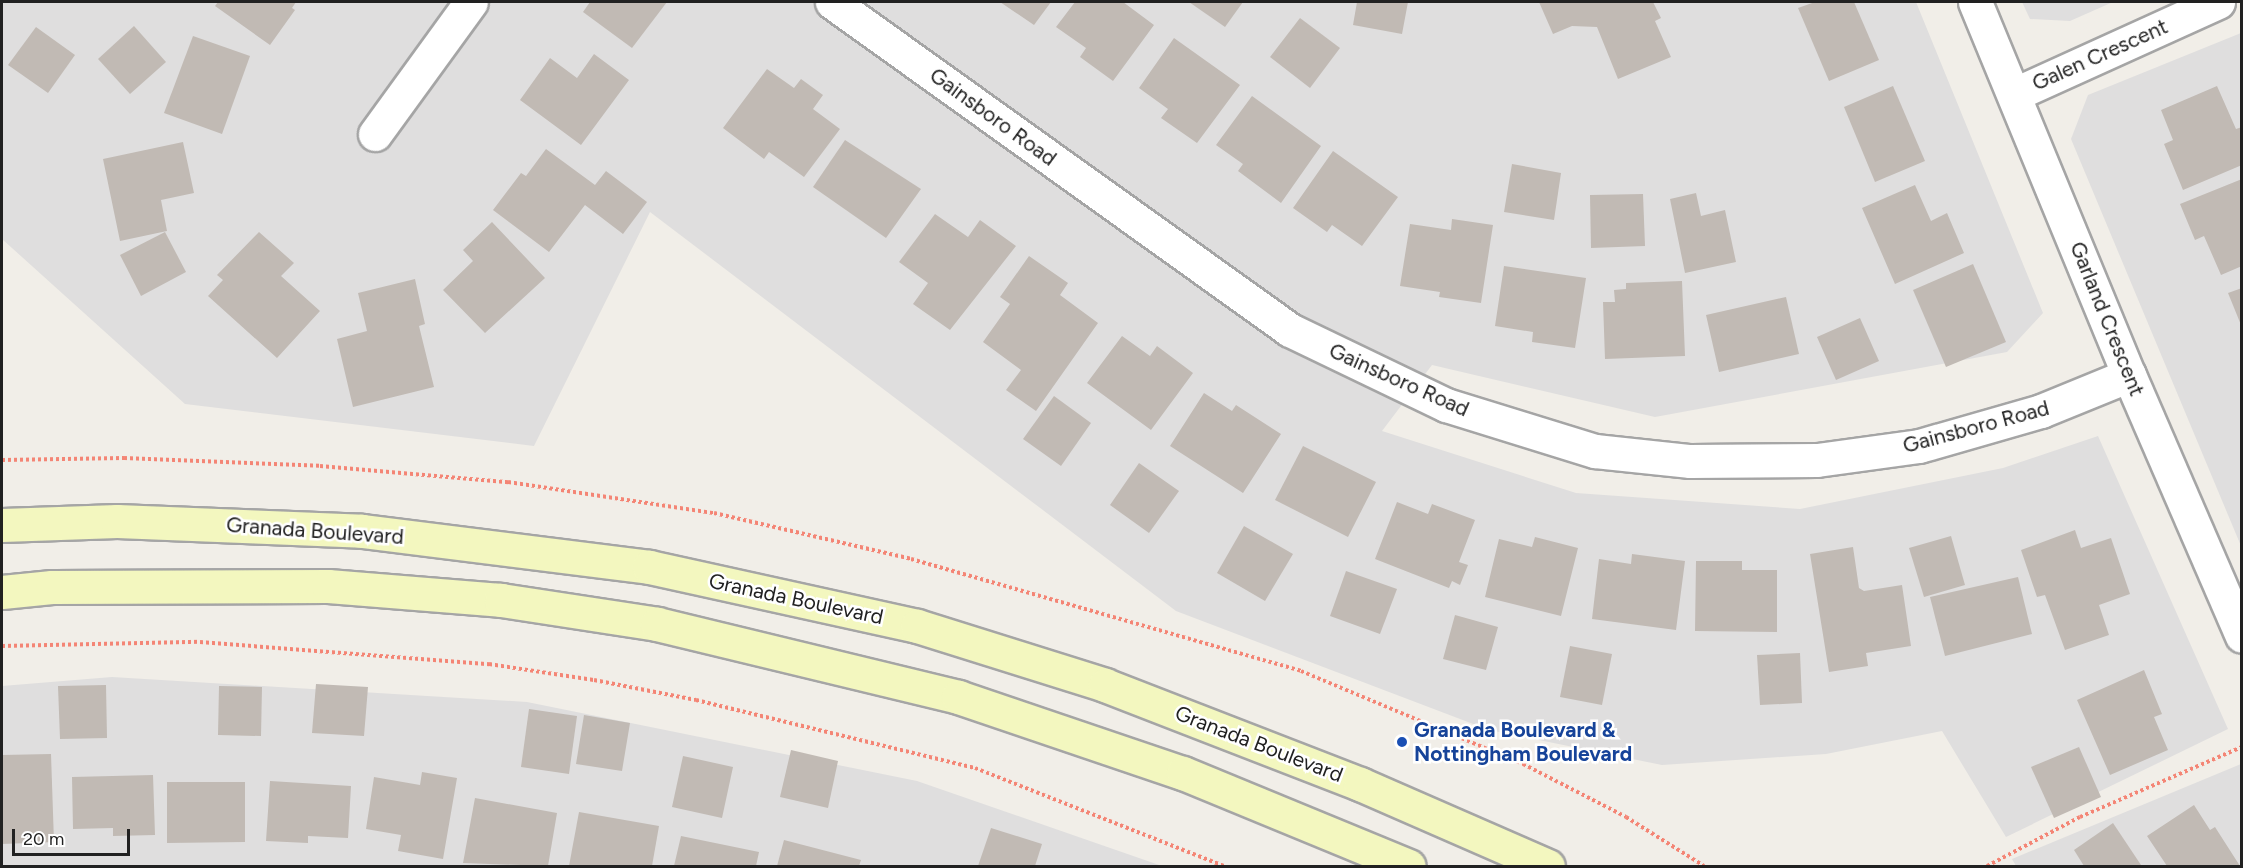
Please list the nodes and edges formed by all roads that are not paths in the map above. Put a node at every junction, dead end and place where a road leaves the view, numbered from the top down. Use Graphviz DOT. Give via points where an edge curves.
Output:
graph roads {
  1 [pos="471,2"];
  2 [pos="832,2"];
  3 [pos="1976,2"];
  4 [pos="2218,2"];
  5 [pos="2015,94"];
  6 [pos="375,134"];
  7 [pos="2128,375"];
  8 [pos="2,525"];
  9 [pos="2,592"];
  10 [pos="2241,636"];
  11 [pos="1409,867"];
  12 [pos="1548,867"];
  1 -- 6 [label="street"];
  2 -- 7 [label="street, Gainsboro Road" via="1290,330 1446,405 1596,451 1690,461 1805,460 1907,448 2041,411"];
  3 -- 5 [label="street, Garland Crescent"];
  4 -- 5 [label="street, Galen Crescent"];
  5 -- 7 [label="street, Garland Crescent"];
  7 -- 10 [label="street, Garland Crescent"];
  8 -- 12 [label="main road, Granada Boulevard" via="117,521 362,531 649,567 917,626 1116,689 1360,784"];
  9 -- 11 [label="main road" via="52,587 328,586 501,600 657,624 958,697 1183,773"];
}
